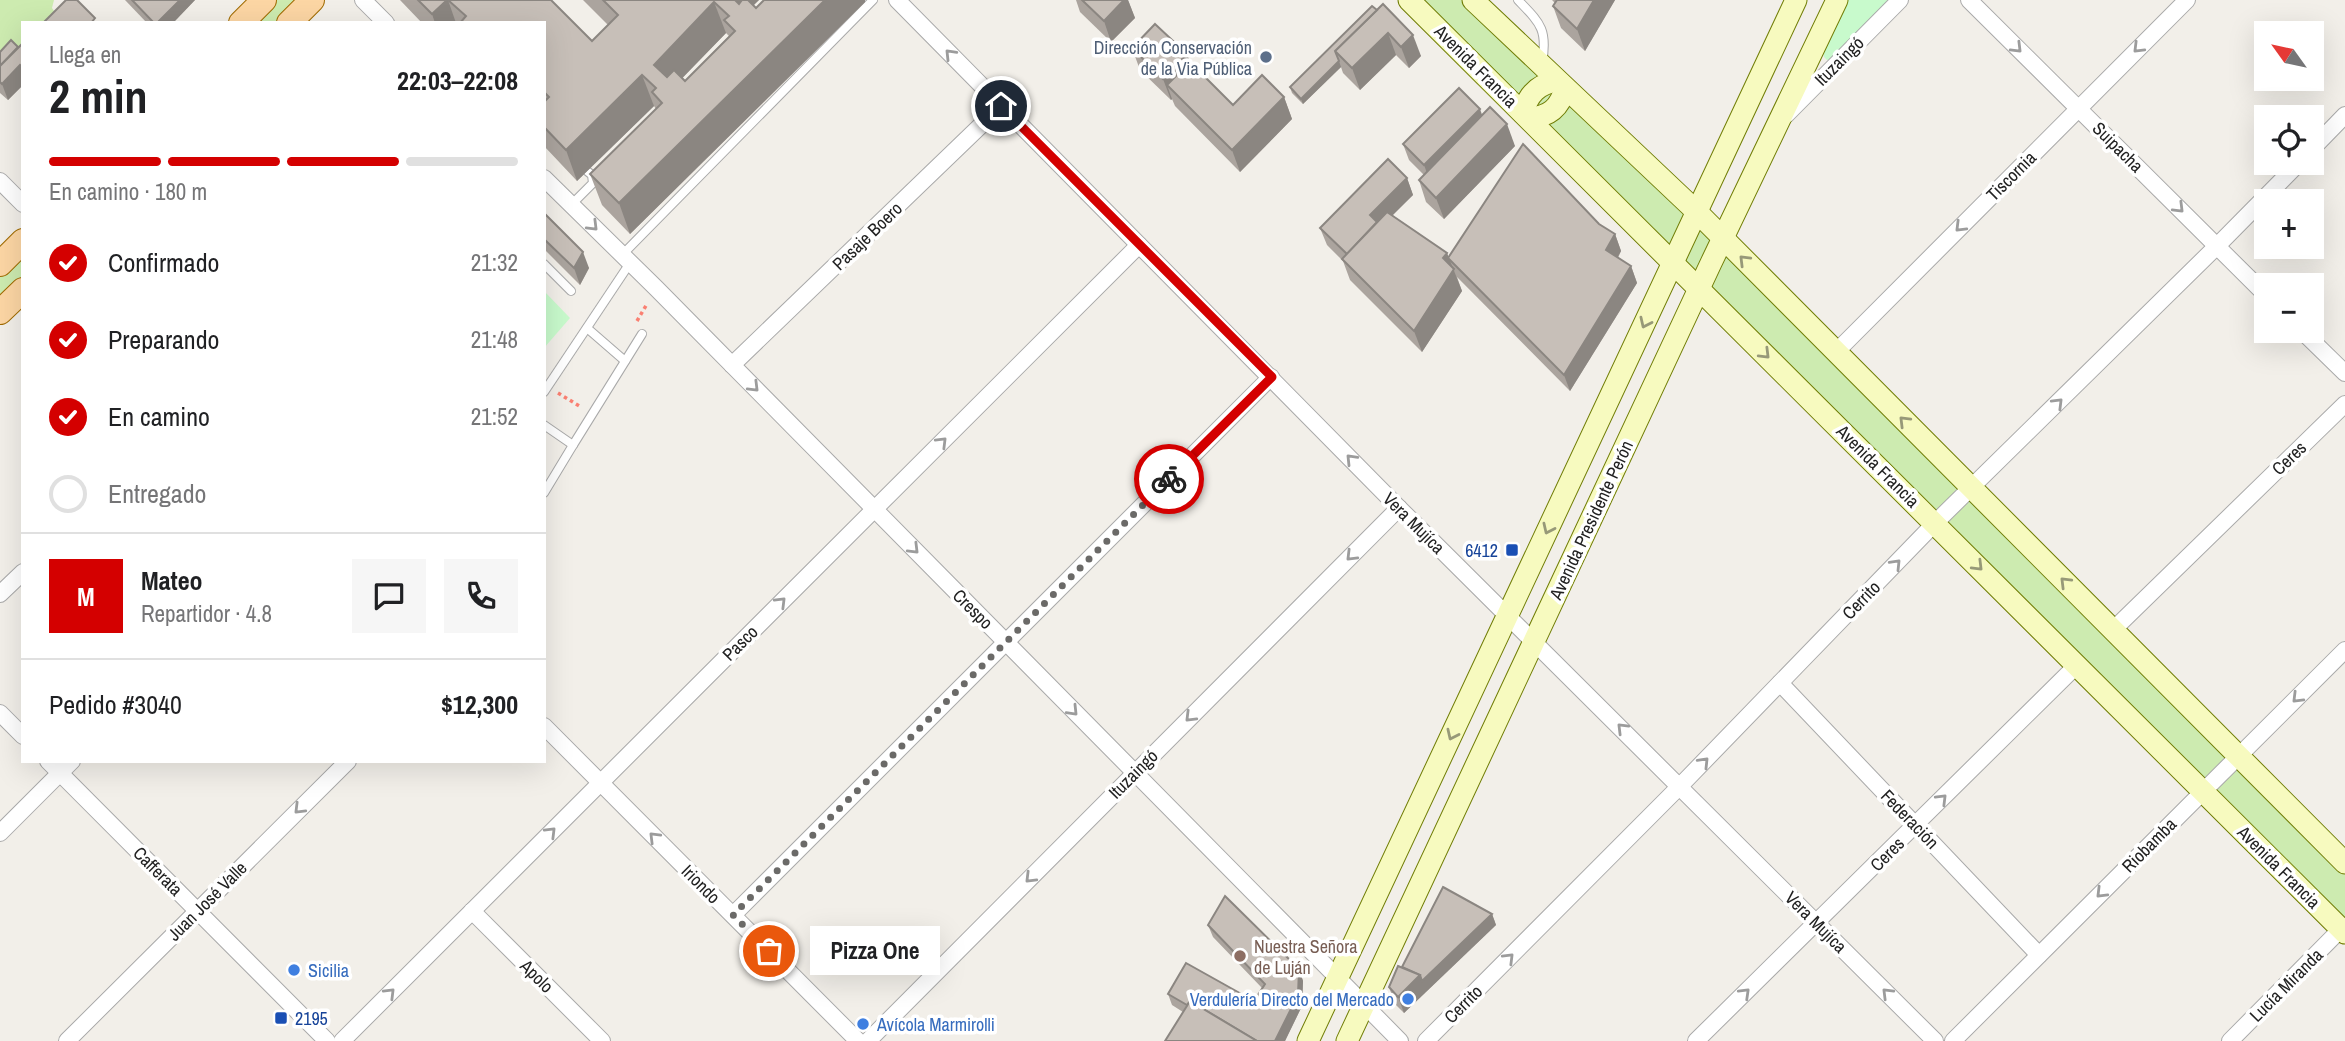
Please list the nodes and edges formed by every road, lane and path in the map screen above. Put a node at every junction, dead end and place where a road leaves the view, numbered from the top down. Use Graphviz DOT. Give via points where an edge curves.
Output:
graph roads {
  1 [pos="264,0"];
  2 [pos="312,0"];
  3 [pos="362,0"];
  4 [pos="873,0"];
  5 [pos="897,0"];
  6 [pos="1409,0"];
  7 [pos="1518,0"];
  8 [pos="1796,0"];
  9 [pos="1837,0"];
  10 [pos="1900,0"];
  11 [pos="1969,0"];
  12 [pos="2187,0"];
  13 [pos="1479,2"];
  14 [pos="243,21"];
  15 [pos="291,21"];
  16 [pos="384,21"];
  17 [pos="1541,65"];
  18 [pos="1561,85"];
  19 [pos="1001,106"];
  20 [pos="2078,108"];
  21 [pos="1526,115"];
  22 [pos="2345,115"];
  23 [pos="1778,122"];
  24 [pos="2324,137"];
  25 [pos="587,171"];
  26 [pos="2287,175"];
  27 [pos="546,180"];
  28 [pos="0,181"];
  29 [pos="21,202"];
  30 [pos="571,205"];
  31 [pos="1697,212"];
  32 [pos="1723,238"];
  33 [pos="21,243"];
  34 [pos="1139,245"];
  35 [pos="2217,246"];
  36 [pos="626,259"];
  37 [pos="1674,261"];
  38 [pos="0,264"];
  39 [pos="546,266"];
  40 [pos="2254,283"];
  41 [pos="1699,288"];
  42 [pos="571,291"];
  43 [pos="21,292"];
  44 [pos="0,312"];
  45 [pos="587,328"];
  46 [pos="642,334"];
  47 [pos="2314,343"];
  48 [pos="1836,352"];
  49 [pos="625,361"];
  50 [pos="732,365"];
  51 [pos="2345,373"];
  52 [pos="1272,377"];
  53 [pos="546,389"];
  54 [pos="2345,404"];
  55 [pos="583,409"];
  56 [pos="546,426"];
  57 [pos="573,445"];
  58 [pos="1971,488"];
  59 [pos="546,490"];
  60 [pos="1399,508"];
  61 [pos="874,509"];
  62 [pos="1935,523"];
  63 [pos="21,574"];
  64 [pos="0,594"];
  65 [pos="1508,616"];
  66 [pos="2113,630"];
  67 [pos="1005,642"];
  68 [pos="1534,642"];
  69 [pos="2345,650"];
  70 [pos="2077,665"];
  71 [pos="1780,683"];
  72 [pos="0,713"];
  73 [pos="546,728"];
  74 [pos="21,734"];
  75 [pos="2238,756"];
  76 [pos="346,763"];
  77 [pos="60,765"];
  78 [pos="1134,773"];
  79 [pos="600,782"];
  80 [pos="1680,786"];
  81 [pos="2203,791"];
  82 [pos="1916,825"];
  83 [pos="0,833"];
  84 [pos="2345,863"];
  85 [pos="197,911"];
  86 [pos="472,911"];
  87 [pos="733,915"];
  88 [pos="1817,923"];
  89 [pos="2343,931"];
  90 [pos="2039,955"];
  91 [pos="1337,979"];
  92 [pos="1364,1006"];
  93 [pos="67,1041"];
  94 [pos="327,1041"];
  95 [pos="342,1041"];
  96 [pos="602,1041"];
  97 [pos="858,1041"];
  98 [pos="868,1041"];
  99 [pos="1308,1041"];
  100 [pos="1348,1041"];
  101 [pos="1400,1041"];
  102 [pos="1426,1041"];
  103 [pos="1696,1041"];
  104 [pos="1935,1041"];
  105 [pos="1953,1041"];
  106 [pos="2230,1041"];
  1 -- 14 [label="main road"];
  2 -- 15 [label="main road"];
  3 -- 16 [label="street"];
  4 -- 36 [label="lane"];
  19 -- 5 [label="street, Vera Mujíca, one-way"];
  6 -- 21 [label="main road, Avenida Francia"];
  7 -- 17 [label="lane" via="1541,24 1546,42"];
  8 -- 31 [label="main road, Avenida Presidente Perón"];
  9 -- 23 [label="main road, Avenida Presidente Perón"];
  10 -- 23 [label="street, Ituzaingó"];
  11 -- 20 [label="street, Suipacha, one-way"];
  12 -- 20 [label="street, Tiscornia, one-way"];
  13 -- 17 [label="main road"];
  17 -- 18 [label="main road"];
  18 -- 21 [label="main road" via="1538,87 1526,103"];
  18 -- 31 [label="main road"];
  19 -- 34 [label="street, Vera Mujíca"];
  19 -- 50 [label="street, Pasaje Boero"];
  20 -- 35 [label="street, Suipacha, one-way"];
  20 -- 48 [label="street, Tiscornia, one-way"];
  21 -- 37 [label="main road, Avenida Francia"];
  22 -- 24 [label="street"];
  23 -- 32 [label="main road, Avenida Presidente Perón"];
  25 -- 30 [label="lane" via="593,183"];
  26 -- 35 [label="street, Cerrito"];
  27 -- 30 [label="street, Crespo"];
  28 -- 29 [label="street"];
  30 -- 36 [label="street, Crespo, one-way"];
  31 -- 32 [label="main road"];
  31 -- 37 [label="main road, Avenida Presidente Perón"];
  32 -- 41 [label="main road, Avenida Presidente Perón"];
  48 -- 32 [label="main road, one-way"];
  33 -- 38 [label="main road"];
  34 -- 52 [label="street, Vera Mujíca"];
  61 -- 34 [label="street, Pasco, one-way"];
  35 -- 40 [label="street, Suipacha"];
  58 -- 35 [label="street, Cerrito, one-way"];
  36 -- 45 [label="lane"];
  36 -- 50 [label="street, Crespo"];
  37 -- 41 [label="main road, Avenida Francia"];
  37 -- 65 [label="main road, Avenida Presidente Perón, one-way"];
  39 -- 42 [label="lane"];
  41 -- 62 [label="main road, Avenida Francia, one-way"];
  41 -- 68 [label="main road, Avenida Presidente Perón"];
  43 -- 44 [label="main road"];
  45 -- 49 [label="lane"];
  45 -- 53 [label="lane"];
  46 -- 49 [label="lane"];
  47 -- 51 [label="street"];
  58 -- 48 [label="main road, one-way"];
  49 -- 57 [label="lane"];
  50 -- 61 [label="street, Crespo, one-way"];
  60 -- 52 [label="street, Vera Mujíca, one-way"];
  52 -- 67 [label="street"];
  53 -- 55 [label="path"];
  54 -- 66 [label="street, Ceres"];
  56 -- 57 [label="lane"];
  57 -- 59 [label="lane"];
  58 -- 62 [label="street, Cerrito"];
  66 -- 58 [label="main road, one-way"];
  60 -- 65 [label="street, Vera Mujíca"];
  60 -- 78 [label="street, Ituzaingó, one-way"];
  61 -- 67 [label="street, Crespo, one-way"];
  79 -- 61 [label="street, Pasco, one-way"];
  62 -- 70 [label="main road, Avenida Francia, one-way"];
  71 -- 62 [label="street, Cerrito, one-way"];
  63 -- 64 [label="street"];
  65 -- 68 [label="street, Vera Mujíca"];
  65 -- 91 [label="main road, Avenida Presidente Perón, one-way"];
  66 -- 75 [label="main road"];
  67 -- 78 [label="street, Crespo, one-way"];
  67 -- 87 [label="street"];
  80 -- 68 [label="street, Vera Mujíca, one-way"];
  68 -- 92 [label="main road, Avenida Presidente Perón"];
  69 -- 75 [label="street, Riobamba, one-way"];
  70 -- 81 [label="main road, Avenida Francia"];
  82 -- 70 [label="street, Ceres, one-way"];
  80 -- 71 [label="street, Cerrito, one-way"];
  71 -- 82 [label="street, Federación"];
  72 -- 74 [label="street"];
  73 -- 79 [label="street, Iriondo"];
  75 -- 81 [label="street, Riobamba"];
  75 -- 84 [label="main road"];
  76 -- 85 [label="street, Juan José Valle, one-way"];
  77 -- 83 [label="street"];
  77 -- 85 [label="street, Cafferata"];
  78 -- 91 [label="street, Crespo"];
  78 -- 98 [label="street, Ituzaingó, one-way"];
  86 -- 79 [label="street, Pasco, one-way"];
  87 -- 79 [label="street, Iriondo, one-way"];
  80 -- 88 [label="street, Vera Mujíca"];
  102 -- 80 [label="street, Cerrito, one-way"];
  81 -- 89 [label="main road, Avenida Francia"];
  81 -- 90 [label="street, Riobamba, one-way"];
  82 -- 88 [label="street, Ceres"];
  82 -- 90 [label="street, Federación"];
  85 -- 93 [label="street, Juan José Valle"];
  85 -- 94 [label="street, Cafferata"];
  95 -- 86 [label="street, Pasco, one-way"];
  86 -- 96 [label="street, Apolo"];
  87 -- 97 [label="street, Iriondo"];
  103 -- 88 [label="street, Ceres, one-way"];
  104 -- 88 [label="street, Vera Mujíca, one-way"];
  89 -- 106 [label="street, Lucía Miranda"];
  90 -- 105 [label="street, Riobamba"];
  91 -- 92 [label="street, Crespo"];
  91 -- 99 [label="main road, Avenida Presidente Perón"];
  92 -- 100 [label="main road, Avenida Presidente Perón"];
  92 -- 101 [label="street, Crespo"];
}
